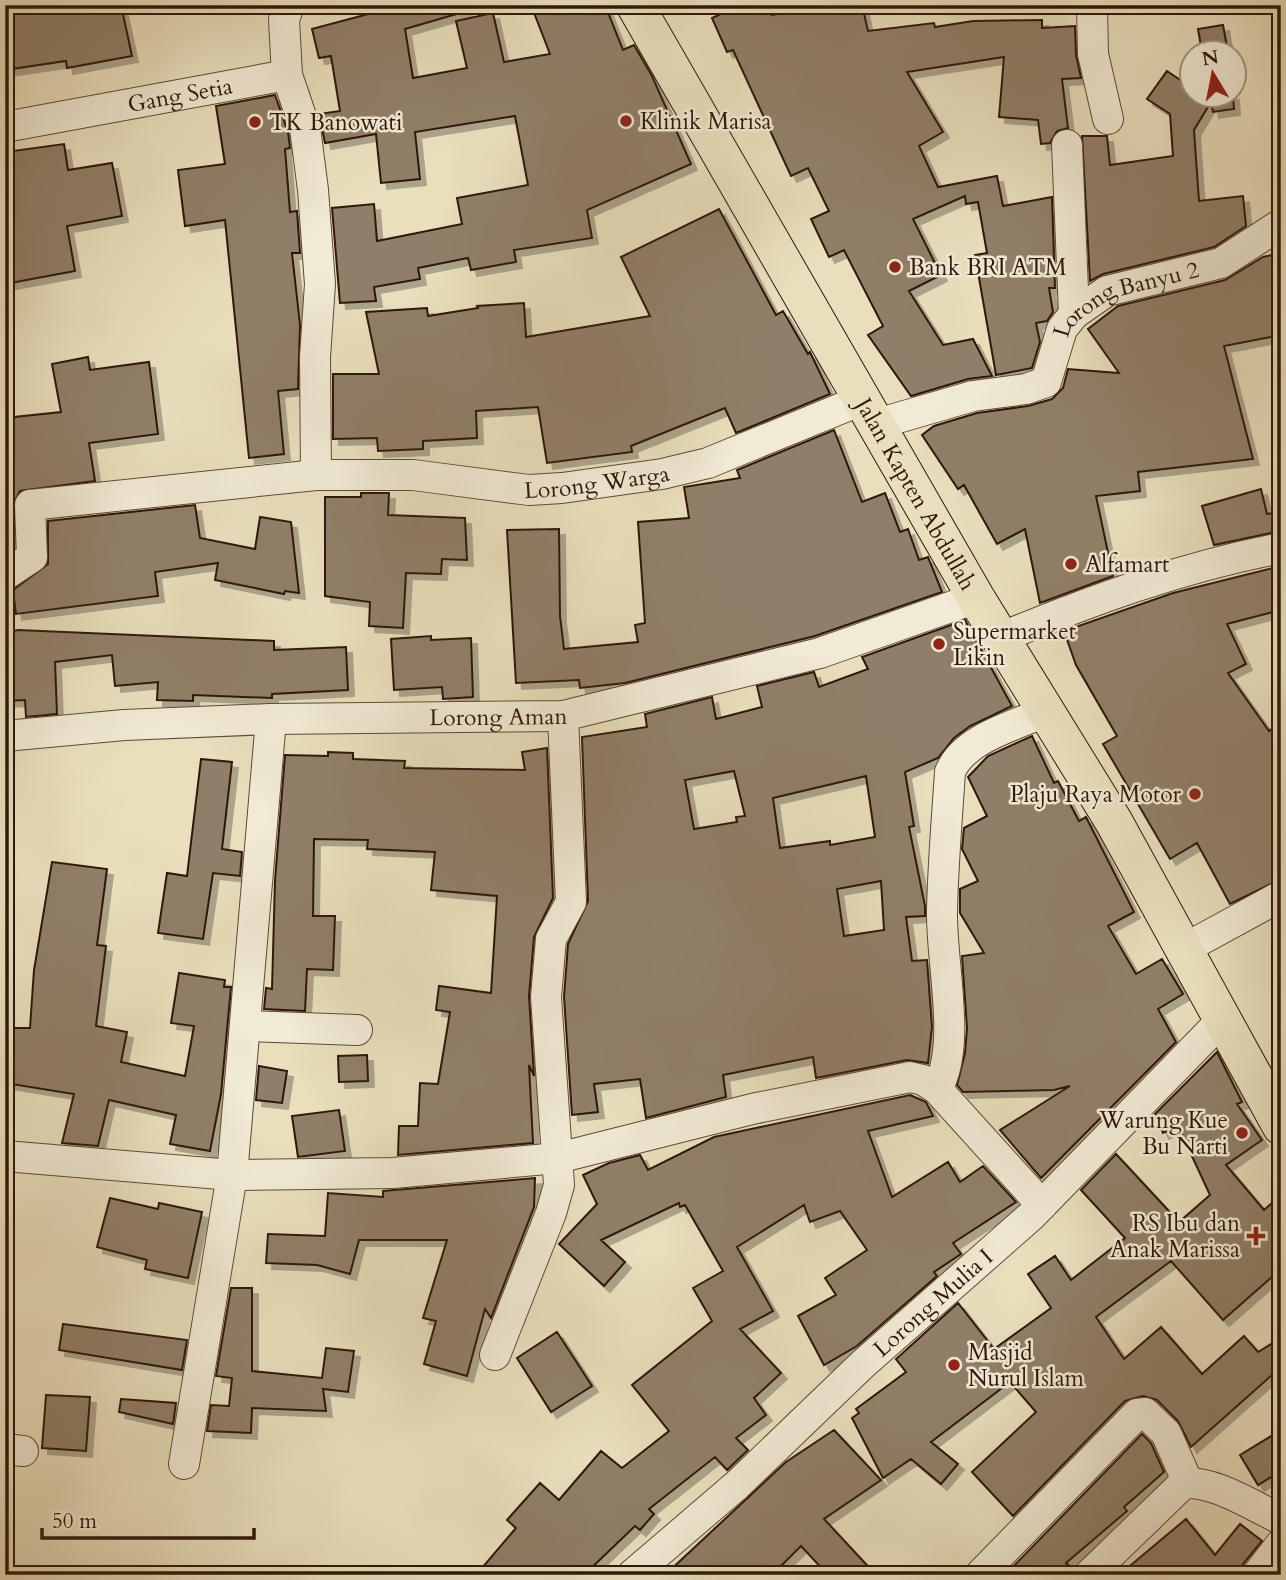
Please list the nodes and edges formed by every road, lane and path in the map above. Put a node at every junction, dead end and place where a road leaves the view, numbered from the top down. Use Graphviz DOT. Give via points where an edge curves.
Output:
graph roads {
  1 [pos="289,5"];
  2 [pos="635,5"];
  3 [pos="1092,5"];
  4 [pos="287,75"];
  5 [pos="1108,119"];
  6 [pos="5,127"];
  7 [pos="1067,145"];
  8 [pos="1281,224"];
  9 [pos="1074,314"];
  10 [pos="871,411"];
  11 [pos="316,475"];
  12 [pos="1281,548"];
  13 [pos="5,575"];
  14 [pos="976,598"];
  15 [pos="1000,638"];
  16 [pos="1046,711"];
  17 [pos="563,716"];
  18 [pos="271,719"];
  19 [pos="5,736"];
  20 [pos="1281,897"];
  21 [pos="1182,950"];
  22 [pos="1222,1020"];
  23 [pos="245,1026"];
  24 [pos="357,1030"];
  25 [pos="937,1089"];
  26 [pos="1281,1126"];
  27 [pos="5,1156"];
  28 [pos="558,1158"];
  29 [pos="232,1175"];
  30 [pos="1042,1205"];
  31 [pos="495,1355"];
  32 [pos="184,1464"];
  33 [pos="1188,1483"];
  34 [pos="1281,1519"];
  35 [pos="1281,1544"];
  36 [pos="632,1575"];
  37 [pos="980,1575"];
  38 [pos="1089,1575"];
  39 [pos="1257,1575"];
  1 -- 4 [label="street" via="284,20"];
  2 -- 10 [label="main road, Jalan Kapten Abdullah"];
  3 -- 5 [label="street" via="1093,54"];
  4 -- 6 [label="street, Gang Setia"];
  4 -- 11 [label="street" via="305,128 320,284 314,357"];
  7 -- 9 [label="street"];
  8 -- 9 [label="street, Lorong Banyu 2" via="1233,258 1107,291"];
  9 -- 10 [label="street, Lorong Banyu 2" via="1057,339 1046,382 1026,389"];
  10 -- 11 [label="street, Lorong Warga" via="708,463 637,478 530,490 413,475"];
  10 -- 14 [label="main road, Jalan Kapten Abdullah"];
  11 -- 13 [label="street, Lorong Warga" via="30,505 32,557"];
  12 -- 15 [label="street" via="1142,583"];
  14 -- 15 [label="main road, Jalan Kapten Abdullah"];
  14 -- 17 [label="street, Lorong Aman" via="820,653"];
  15 -- 16 [label="main road, Jalan Kapten Abdullah"];
  16 -- 21 [label="main road, Jalan Kapten Abdullah" via="1114,822"];
  16 -- 25 [label="street" via="973,745 956,757 950,772 942,912 951,1046 946,1073"];
  17 -- 18 [label="street, Lorong Aman"];
  17 -- 28 [label="street" via="571,902 551,939 546,997"];
  18 -- 19 [label="street, Lorong Aman"];
  18 -- 23 [label="street"];
  20 -- 21 [label="street"];
  21 -- 22 [label="main road, Jalan Kapten Abdullah"];
  22 -- 26 [label="main road, Jalan Kapten Abdullah"];
  22 -- 30 [label="street, Lorong Mulia I"];
  23 -- 24 [label="street"];
  23 -- 29 [label="street"];
  25 -- 28 [label="street" via="910,1077 752,1109"];
  25 -- 30 [label="street"];
  27 -- 29 [label="street"];
  28 -- 29 [label="street" via="393,1173"];
  28 -- 31 [label="street" via="558,1195"];
  29 -- 32 [label="street"];
  30 -- 36 [label="street, Lorong Mulia I" via="863,1364 737,1485"];
  33 -- 34 [label="street" via="1211,1487"];
  33 -- 37 [label="street" via="1166,1433 1145,1413 1137,1414"];
  33 -- 38 [label="street" via="1174,1490"];
  35 -- 39 [label="street"];
}
